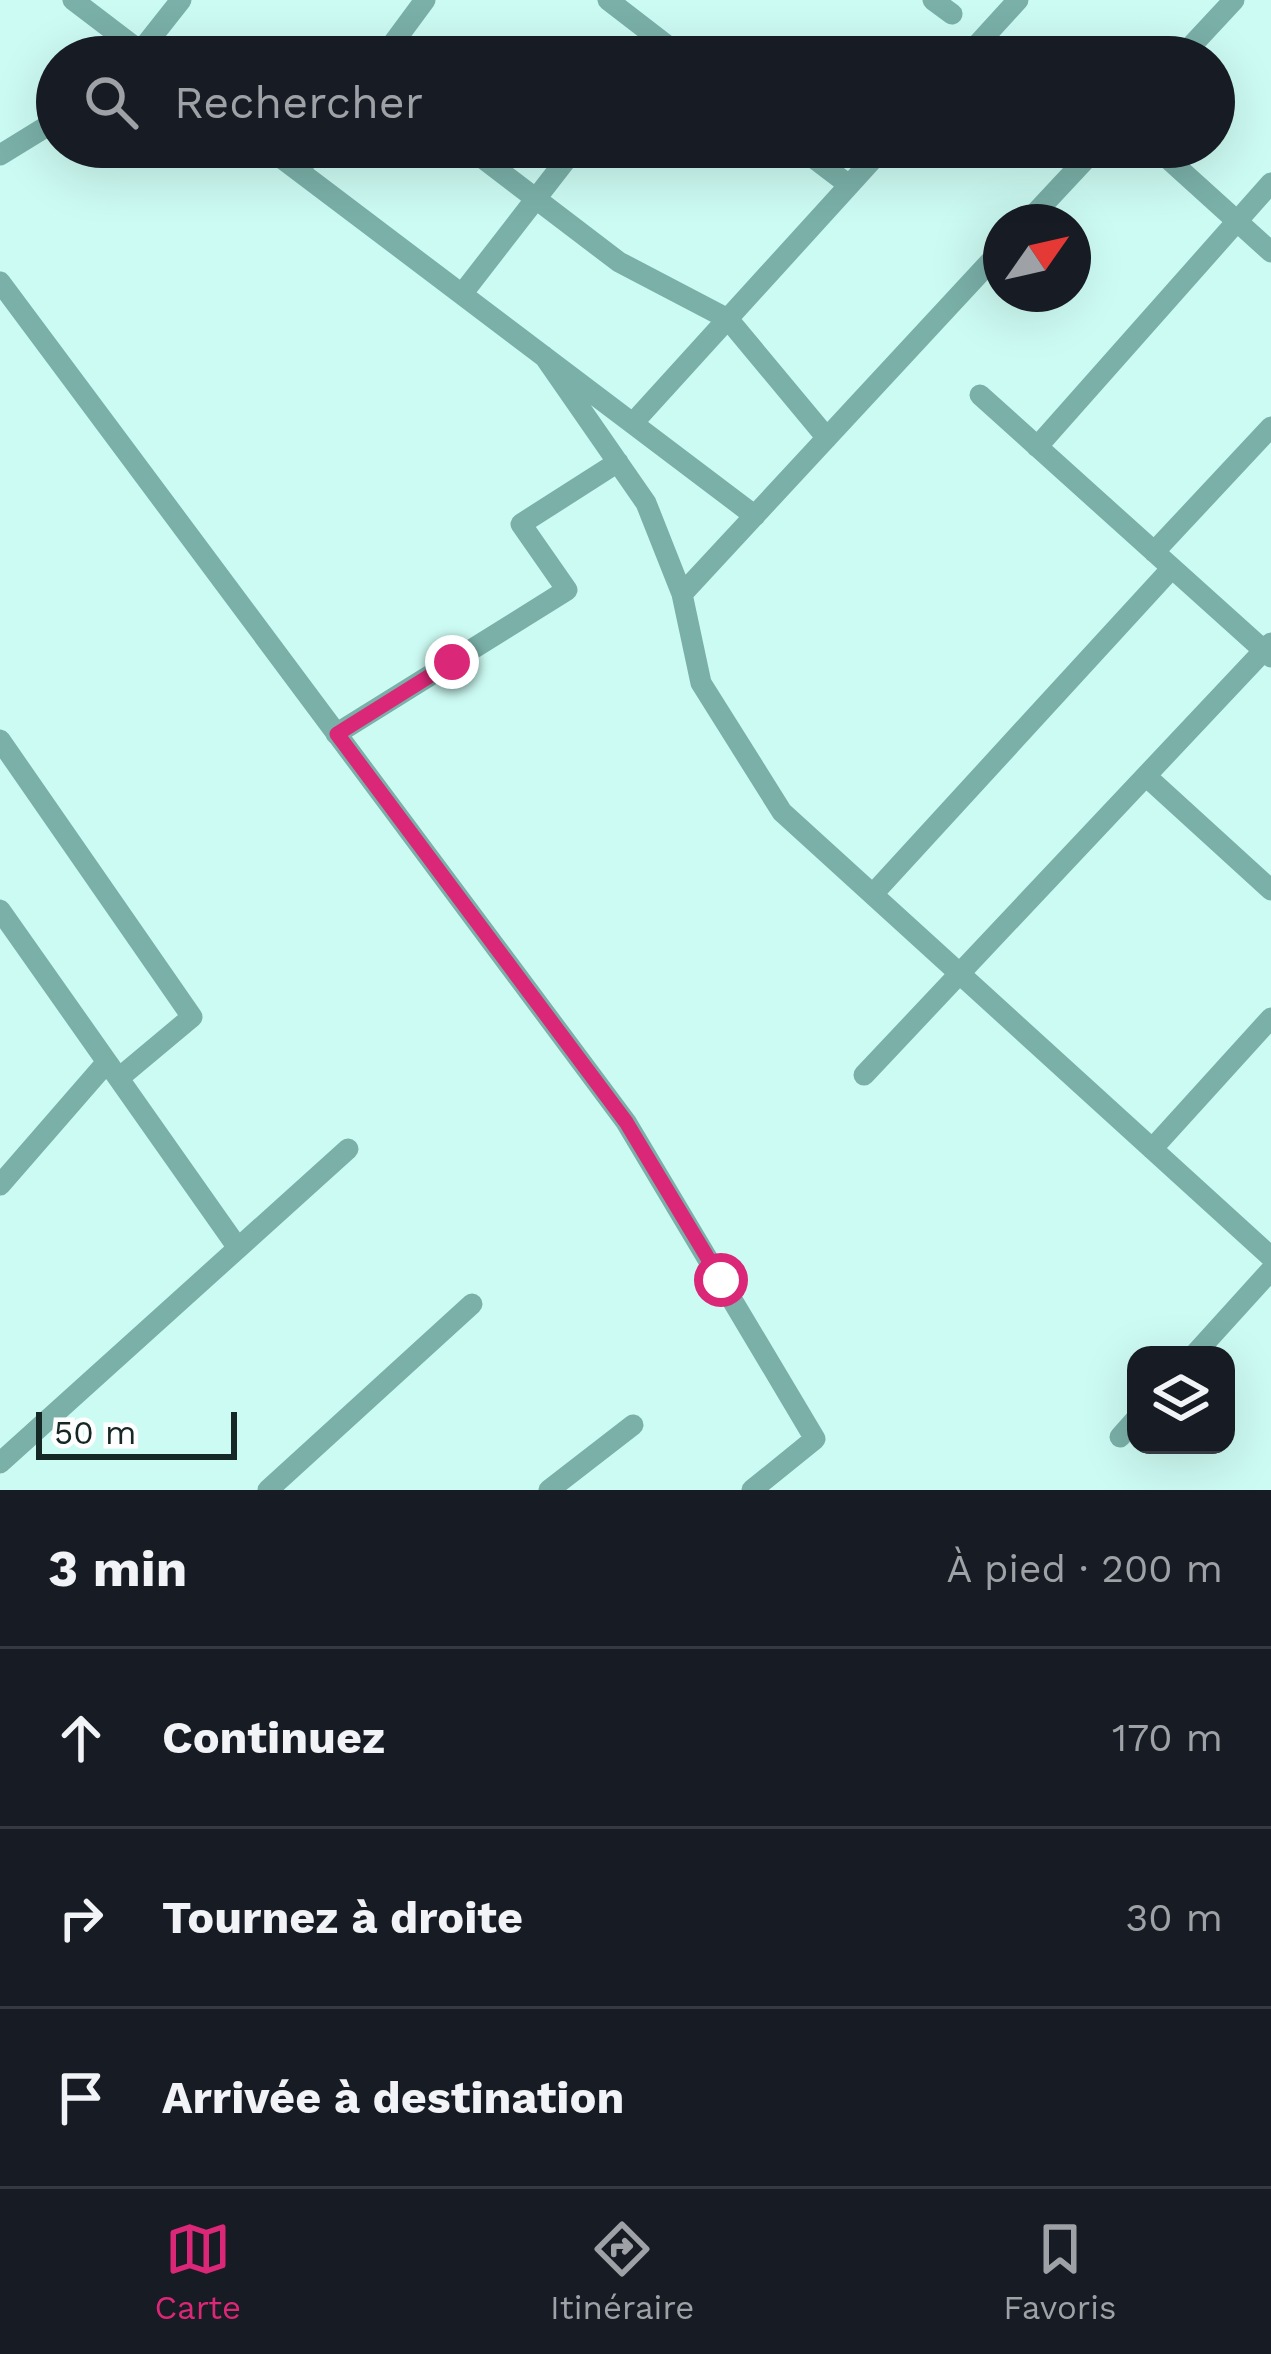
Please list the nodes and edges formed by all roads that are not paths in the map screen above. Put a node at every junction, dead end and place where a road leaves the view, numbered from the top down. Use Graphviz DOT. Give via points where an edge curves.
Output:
graph roads {
  1 [pos="73,0"];
  2 [pos="181,0"];
  3 [pos="425,0"];
  4 [pos="608,0"];
  5 [pos="933,0"];
  6 [pos="1018,0"];
  7 [pos="1234,0"];
  8 [pos="952,14"];
  9 [pos="118,36"];
  10 [pos="155,36"];
  11 [pos="398,36"];
  12 [pos="641,36"];
  13 [pos="985,36"];
  14 [pos="1201,36"];
  15 [pos="36,133"];
  16 [pos="0,155"];
  17 [pos="294,168"];
  18 [pos="300,168"];
  19 [pos="495,168"];
  20 [pos="560,168"];
  21 [pos="827,168"];
  22 [pos="865,168"];
  23 [pos="1078,168"];
  24 [pos="1178,168"];
  25 [pos="298,171"];
  26 [pos="1271,183"];
  27 [pos="849,185"];
  28 [pos="536,199"];
  29 [pos="1045,204"];
  30 [pos="1237,221"];
  31 [pos="1271,252"];
  32 [pos="983,269"];
  33 [pos="0,282"];
  34 [pos="462,295"];
  35 [pos="728,319"];
  36 [pos="544,356"];
  37 [pos="980,395"];
  38 [pos="633,423"];
  39 [pos="1271,427"];
  40 [pos="827,438"];
  41 [pos="1037,447"];
  42 [pos="618,462"];
  43 [pos="755,516"];
  44 [pos="1154,552"];
  45 [pos="1172,568"];
  46 [pos="682,594"];
  47 [pos="1269,651"];
  48 [pos="337,734"];
  49 [pos="0,740"];
  50 [pos="1146,776"];
  51 [pos="1271,890"];
  52 [pos="873,894"];
  53 [pos="0,910"];
  54 [pos="960,974"];
  55 [pos="1271,1018"];
  56 [pos="113,1070"];
  57 [pos="864,1076"];
  58 [pos="348,1149"];
  59 [pos="1152,1149"];
  60 [pos="0,1185"];
  61 [pos="238,1248"];
  62 [pos="1271,1257"];
  63 [pos="1271,1270"];
  64 [pos="472,1304"];
  65 [pos="1202,1346"];
  66 [pos="633,1425"];
  67 [pos="1127,1429"];
  68 [pos="1120,1437"];
  69 [pos="0,1463"];
  70 [pos="268,1490"];
  71 [pos="549,1490"];
  72 [pos="752,1490"];
  1 -- 9 [label="street"];
  2 -- 10 [label="street"];
  3 -- 11 [label="street"];
  4 -- 12 [label="street"];
  5 -- 8 [label="street"];
  6 -- 13 [label="street"];
  7 -- 14 [label="street"];
  15 -- 16 [label="street"];
  17 -- 25 [label="street"];
  18 -- 25 [label="street"];
  19 -- 28 [label="street"];
  20 -- 28 [label="street"];
  21 -- 27 [label="street"];
  22 -- 27 [label="street"];
  23 -- 29 [label="street"];
  24 -- 30 [label="street"];
  25 -- 34 [label="street"];
  26 -- 30 [label="street"];
  27 -- 35 [label="street"];
  28 -- 34 [label="street"];
  28 -- 35 [label="street" via="619,262"];
  30 -- 31 [label="street"];
  30 -- 41 [label="street"];
  32 -- 40 [label="street"];
  33 -- 48 [label="street"];
  34 -- 36 [label="street"];
  35 -- 38 [label="street"];
  35 -- 40 [label="street"];
  36 -- 38 [label="street"];
  36 -- 42 [label="street"];
  37 -- 41 [label="street"];
  38 -- 43 [label="street"];
  39 -- 44 [label="street"];
  40 -- 43 [label="street"];
  41 -- 44 [label="street"];
  42 -- 46 [label="street" via="646,503"];
  42 -- 48 [label="street" via="521,524 567,590"];
  43 -- 46 [label="street"];
  44 -- 45 [label="street"];
  45 -- 47 [label="street"];
  45 -- 52 [label="street"];
  46 -- 52 [label="street" via="700,682 782,812"];
  47 -- 50 [label="street"];
  48 -- 72 [label="street" via="626,1122 815,1438"];
  49 -- 56 [label="street" via="192,1017"];
  50 -- 51 [label="street"];
  50 -- 54 [label="street"];
  52 -- 54 [label="street"];
  53 -- 56 [label="street"];
  54 -- 57 [label="street"];
  54 -- 59 [label="street"];
  55 -- 59 [label="street"];
  56 -- 60 [label="street"];
  56 -- 61 [label="street"];
  58 -- 61 [label="street"];
  59 -- 62 [label="street"];
  61 -- 69 [label="street"];
  63 -- 65 [label="street"];
  64 -- 70 [label="street"];
  66 -- 71 [label="street"];
  67 -- 68 [label="street"];
}
